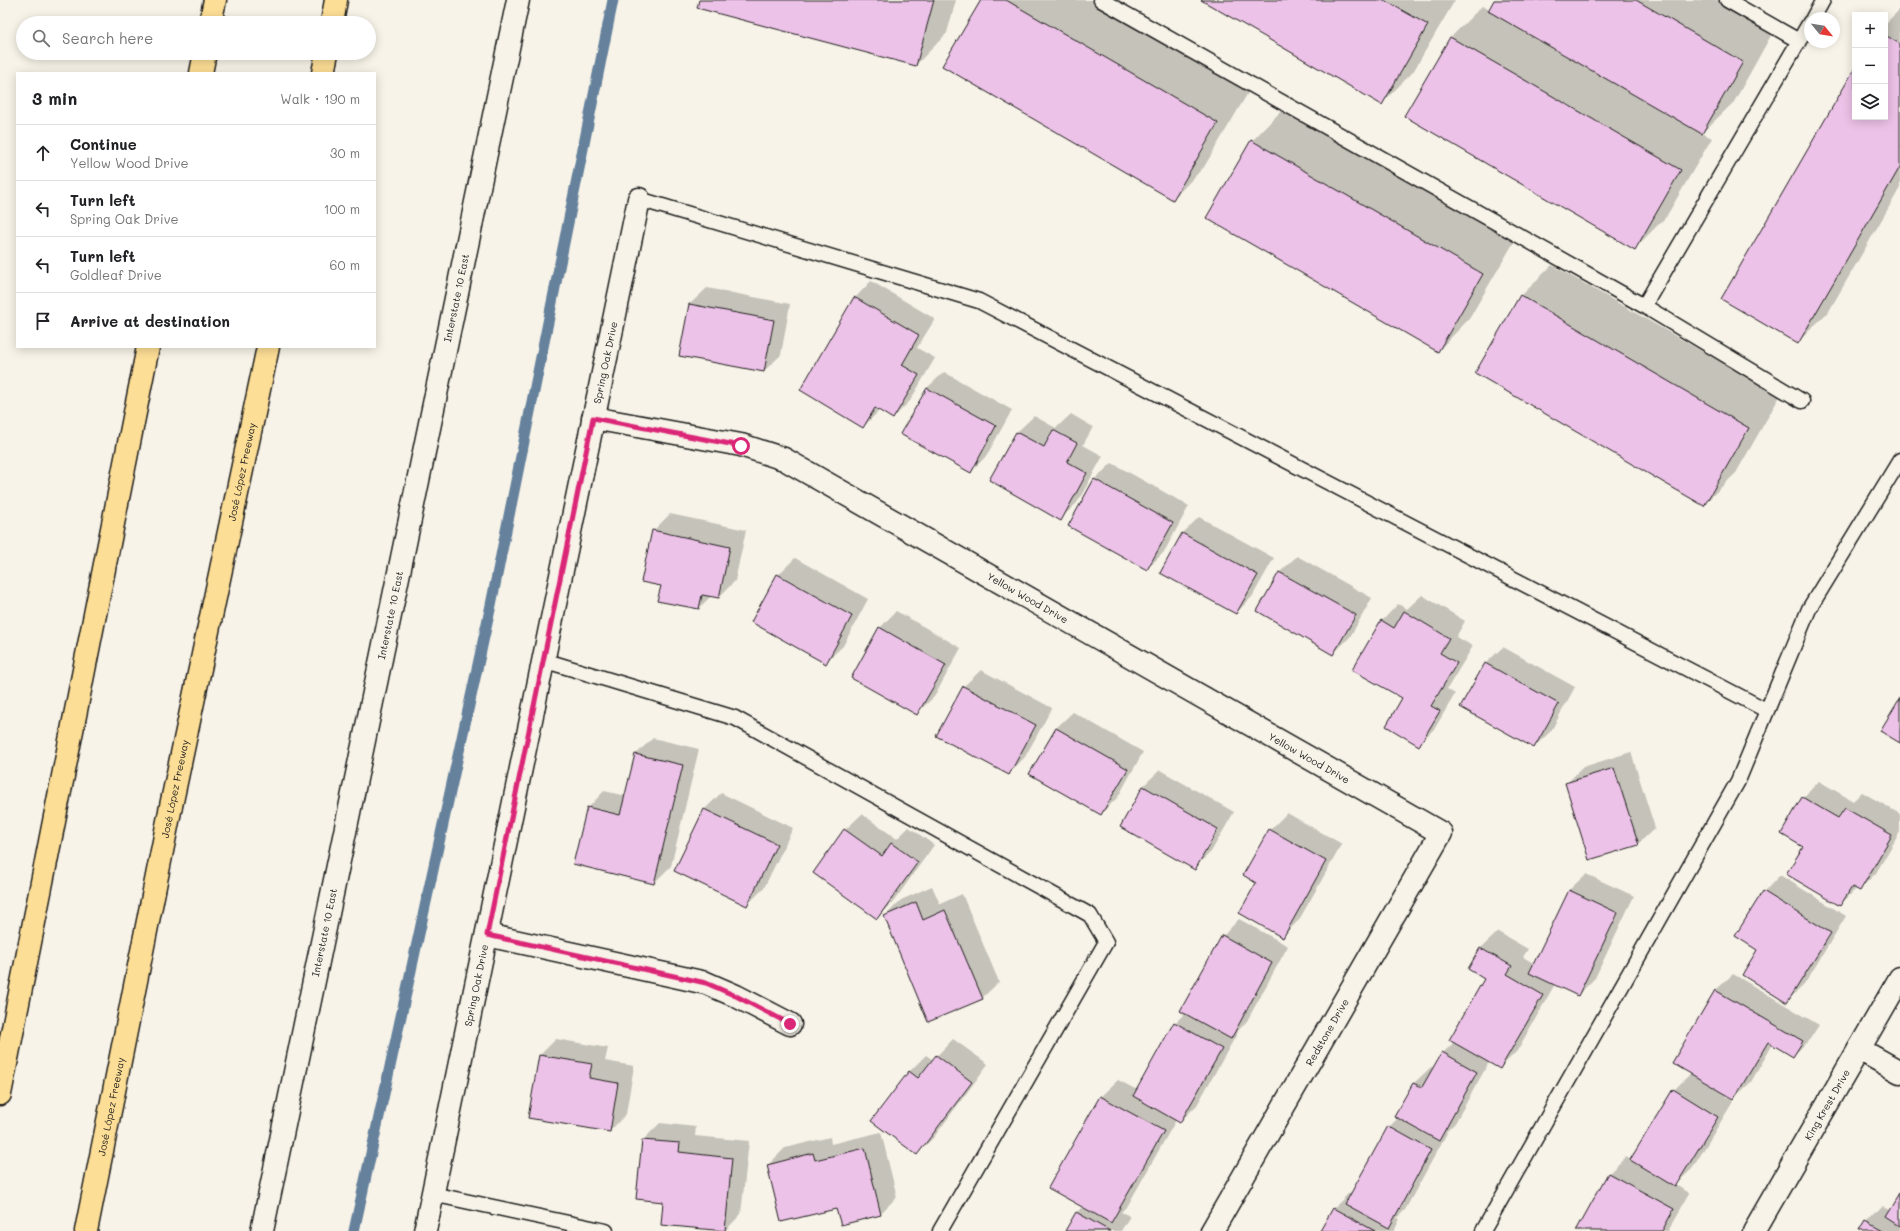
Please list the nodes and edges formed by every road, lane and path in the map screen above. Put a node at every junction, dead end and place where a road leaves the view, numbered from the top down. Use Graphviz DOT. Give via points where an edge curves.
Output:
graph roads {
  1 [pos="215,0"];
  2 [pos="336,0"];
  3 [pos="518,0"];
  4 [pos="1101,0"];
  5 [pos="1727,0"];
  6 [pos="1823,0"];
  7 [pos="1816,12"];
  8 [pos="212,16"];
  9 [pos="333,16"];
  10 [pos="1804,32"];
  11 [pos="1799,41"];
  12 [pos="204,60"];
  13 [pos="325,60"];
  14 [pos="201,72"];
  15 [pos="323,72"];
  16 [pos="639,199"];
  17 [pos="1644,306"];
  18 [pos="148,348"];
  19 [pos="268,348"];
  20 [pos="1802,401"];
  21 [pos="593,418"];
  22 [pos="1900,460"];
  23 [pos="543,660"];
  24 [pos="1766,710"];
  25 [pos="1441,833"];
  26 [pos="487,935"];
  27 [pos="1900,978"];
  28 [pos="790,1024"];
  29 [pos="1859,1049"];
  30 [pos="1900,1072"];
  31 [pos="0,1094"];
  32 [pos="432,1194"];
  33 [pos="86,1231"];
  34 [pos="262,1231"];
  35 [pos="425,1231"];
  36 [pos="606,1231"];
  37 [pos="940,1231"];
  38 [pos="1212,1231"];
  39 [pos="1483,1231"];
  40 [pos="1754,1231"];
  1 -- 8 [label="highway"];
  2 -- 9 [label="highway"];
  3 -- 34 [label="street, Interstate 10 East"];
  4 -- 17 [label="lane"];
  5 -- 11 [label="lane"];
  6 -- 7 [label="lane"];
  10 -- 11 [label="lane"];
  11 -- 17 [label="lane"];
  12 -- 14 [label="highway"];
  13 -- 15 [label="highway"];
  16 -- 21 [label="street, Spring Oak Drive"];
  16 -- 24 [label="lane" via="979,301"];
  17 -- 20 [label="lane"];
  18 -- 31 [label="highway"];
  19 -- 33 [label="highway, José López Freeway" via="171,806"];
  21 -- 23 [label="street, Spring Oak Drive"];
  21 -- 25 [label="street, Yellow Wood Drive" via="741,446 784,459"];
  22 -- 24 [label="lane" via="1809,609"];
  23 -- 26 [label="street, Spring Oak Drive"];
  23 -- 37 [label="lane" via="735,718 1090,915 1106,942"];
  24 -- 39 [label="lane" via="1738,781"];
  25 -- 38 [label="street, Redstone Drive"];
  26 -- 28 [label="street" via="706,983"];
  26 -- 32 [label="street, Spring Oak Drive"];
  27 -- 29 [label="street, King Krest Drive"];
  29 -- 30 [label="street"];
  29 -- 40 [label="street, King Krest Drive"];
  32 -- 35 [label="street, Spring Oak Drive"];
  32 -- 36 [label="lane"];
}
